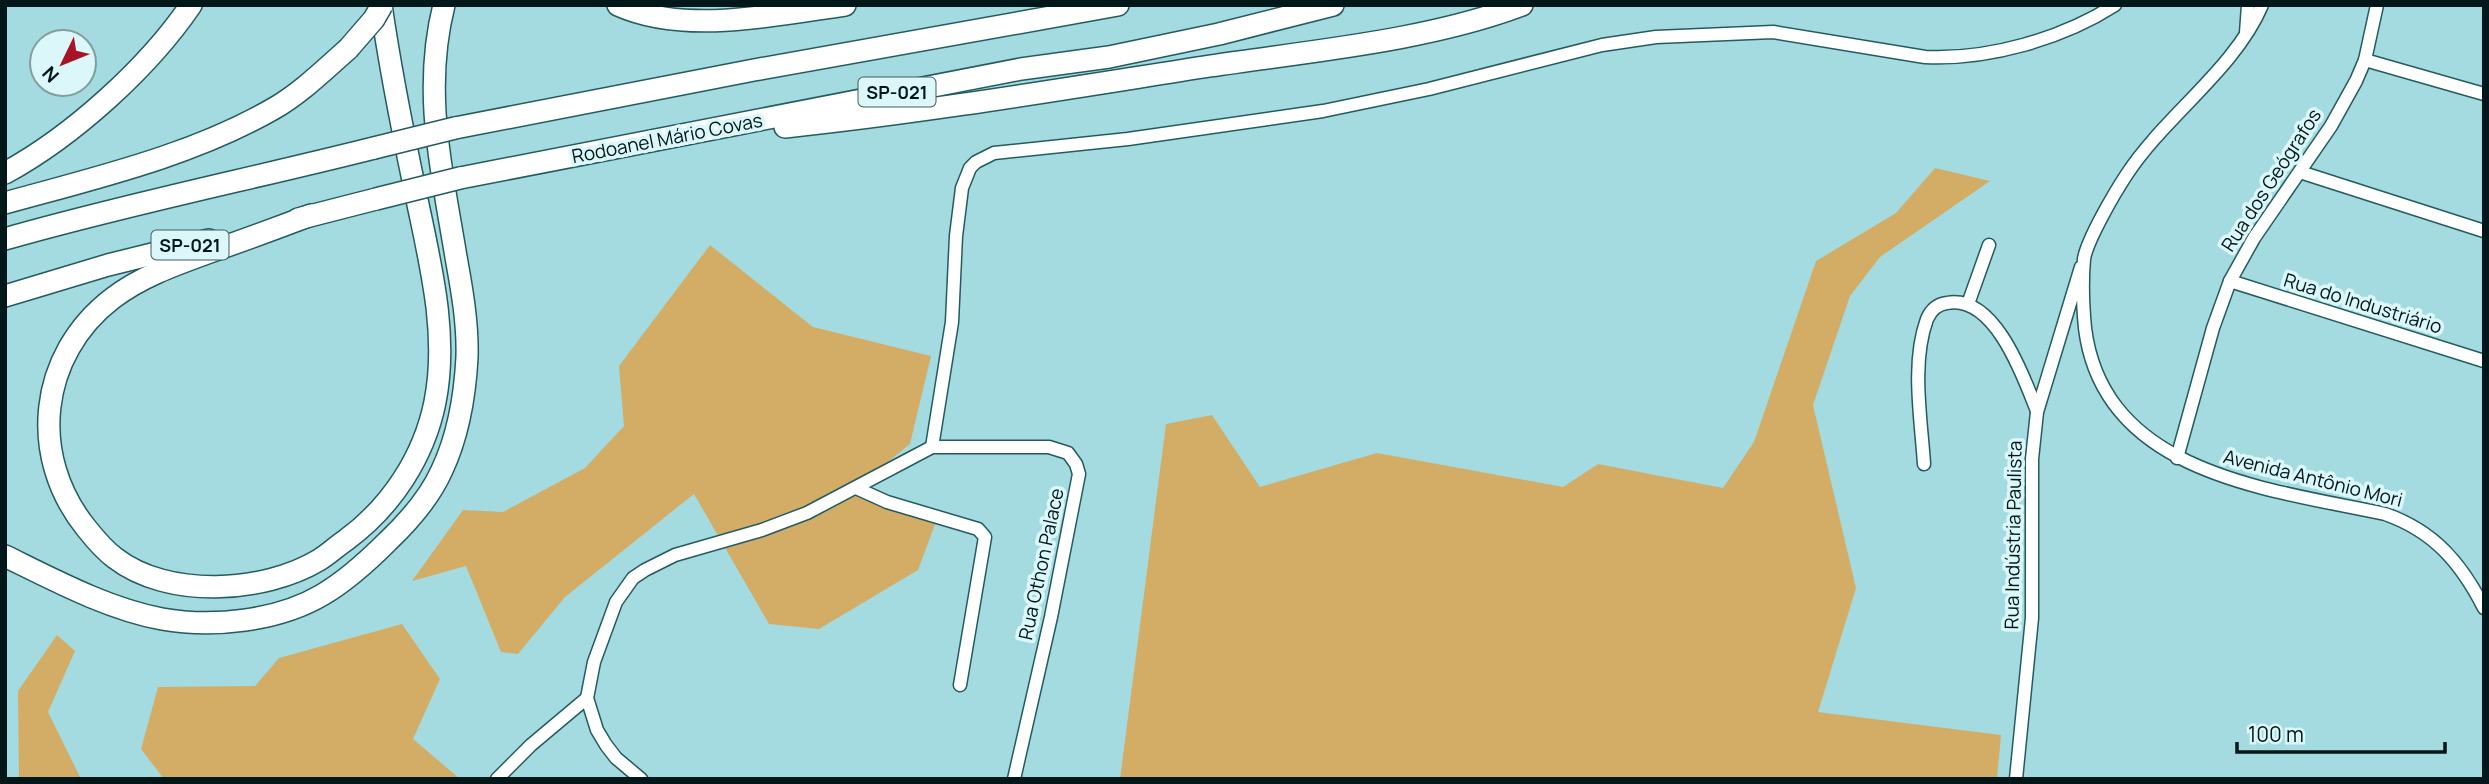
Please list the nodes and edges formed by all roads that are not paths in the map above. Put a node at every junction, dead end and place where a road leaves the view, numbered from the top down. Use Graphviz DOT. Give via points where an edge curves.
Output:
graph roads {
  1 [pos="191,5"];
  2 [pos="382,5"];
  3 [pos="443,5"];
  4 [pos="618,5"];
  5 [pos="845,5"];
  6 [pos="1118,5"];
  7 [pos="1333,5"];
  8 [pos="1522,5"];
  9 [pos="2115,5"];
  10 [pos="2248,5"];
  11 [pos="2262,5"];
  12 [pos="2377,5"];
  13 [pos="2245,36"];
  14 [pos="2365,60"];
  15 [pos="2484,94"];
  16 [pos="658,141"];
  17 [pos="2300,172"];
  18 [pos="5,173"];
  19 [pos="5,203"];
  20 [pos="311,215"];
  21 [pos="2484,230"];
  22 [pos="5,239"];
  23 [pos="1989,245"];
  24 [pos="2084,257"];
  25 [pos="2230,281"];
  26 [pos="5,296"];
  27 [pos="1968,304"];
  28 [pos="2484,361"];
  29 [pos="2037,412"];
  30 [pos="932,447"];
  31 [pos="2177,458"];
  32 [pos="1924,464"];
  33 [pos="856,488"];
  34 [pos="5,556"];
  35 [pos="2484,608"];
  36 [pos="960,685"];
  37 [pos="587,698"];
  38 [pos="497,779"];
  39 [pos="641,779"];
  40 [pos="1014,779"];
  41 [pos="2016,779"];
  1 -- 18 [label="highway" via="152,57 114,93"];
  2 -- 19 [label="highway, bridge" via="348,49 275,108 240,126 119,171"];
  2 -- 20 [label="highway" via="438,316 440,362 425,436 393,496 374,519 318,561 268,579 234,585 179,585 135,571 98,543 62,490 49,450 48,424 50,397 64,360 98,310 139,281"];
  3 -- 34 [label="highway" via="433,63 436,131 464,303 467,355 463,404 454,439 424,502 373,556 323,595 281,612 236,620 163,619 128,610"];
  4 -- 5 [label="highway" via="669,19 710,20"];
  6 -- 22 [label="highway, SP-021, bridge" via="455,128"];
  7 -- 16 [label="highway, Rodoanel Mário Covas / SP-021" via="1121,55 1021,69"];
  8 -- 16 [label="highway" via="1419,34 812,124"];
  9 -- 30 [label="street" via="2070,30 1974,56 1925,57 1773,32 1656,37 1602,45 1323,111 994,153 970,169 962,188 952,322"];
  10 -- 13 [label="street"];
  11 -- 13 [label="street"];
  12 -- 14 [label="street, Rua dos Geógrafos"];
  13 -- 24 [label="street, Avenida Antônio Mori" via="2128,173"];
  14 -- 15 [label="street"];
  14 -- 17 [label="street, Rua dos Geógrafos" via="2331,126"];
  16 -- 20 [label="highway, Rodoanel Mário Covas / SP-021, bridge" via="460,178"];
  17 -- 21 [label="street"];
  17 -- 25 [label="street, Rua dos Geógrafos"];
  20 -- 26 [label="highway, Rodoanel Mário Covas / SP-021" via="108,265"];
  23 -- 27 [label="street"];
  24 -- 29 [label="street, Rua Indústria Paulista"];
  24 -- 31 [label="street, Avenida Antônio Mori" via="2084,318 2096,374 2127,420"];
  25 -- 28 [label="street, Rua do Industriário"];
  25 -- 31 [label="street, Rua dos Geógrafos"];
  27 -- 29 [label="street" via="1997,328 2010,347"];
  27 -- 32 [label="street" via="1943,303 1928,317 1919,374"];
  29 -- 41 [label="street, Rua Indústria Paulista" via="2031,472 2032,618"];
  30 -- 33 [label="street"];
  30 -- 40 [label="street, Rua Othon Palace" via="1049,447 1068,453 1079,474"];
  31 -- 35 [label="street, Avenida Antônio Mori" via="2222,477 2406,522 2443,548"];
  33 -- 36 [label="street" via="978,529 985,537"];
  33 -- 37 [label="street" via="762,530 676,555 633,578 616,602 594,662"];
  37 -- 38 [label="street"];
  37 -- 39 [label="street" via="606,745"];
}
